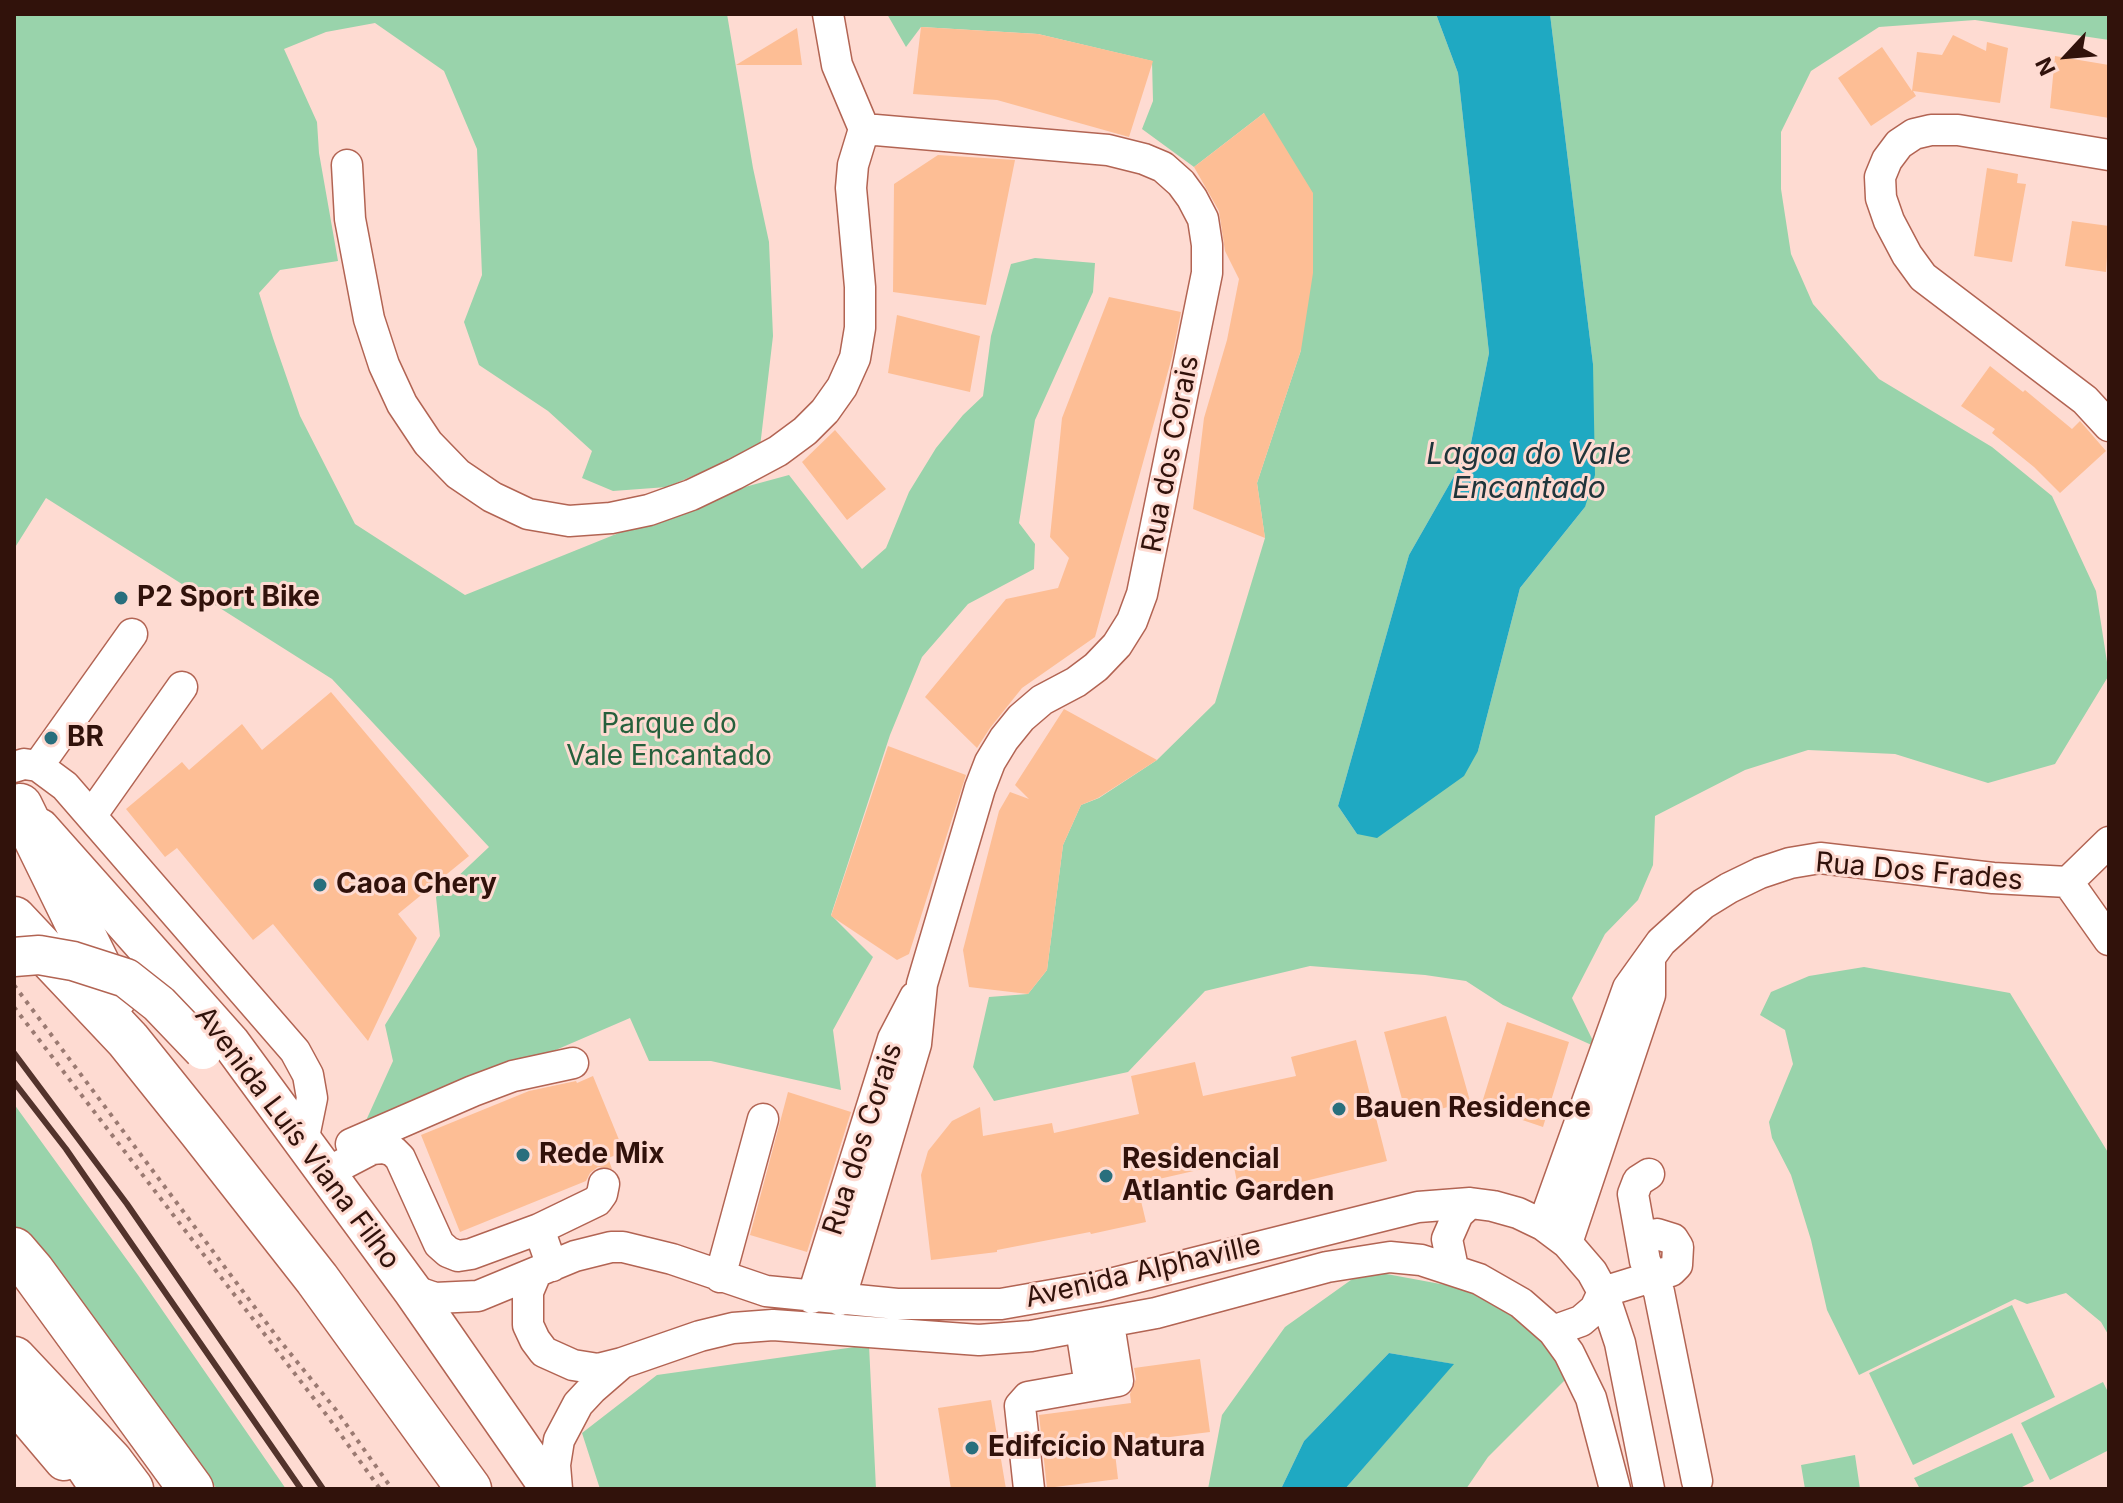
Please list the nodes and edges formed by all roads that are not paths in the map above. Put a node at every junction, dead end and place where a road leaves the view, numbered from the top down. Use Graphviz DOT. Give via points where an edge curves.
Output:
graph roads {
  1 [pos="828,14"];
  2 [pos="864,129"];
  3 [pos="2109,155"];
  4 [pos="347,165"];
  5 [pos="2097,395"];
  6 [pos="2109,426"];
  7 [pos="132,634"];
  8 [pos="182,687"];
  9 [pos="22,784"];
  10 [pos="91,816"];
  11 [pos="2109,842"];
  12 [pos="2068,882"];
  13 [pos="14,919"];
  14 [pos="2109,940"];
  15 [pos="14,957"];
  16 [pos="143,1058"];
  17 [pos="573,1063"];
  18 [pos="763,1119"];
  19 [pos="315,1158"];
  20 [pos="1649,1174"];
  21 [pos="604,1184"];
  22 [pos="1470,1203"];
  23 [pos="539,1229"];
  24 [pos="1555,1234"];
  25 [pos="14,1250"];
  26 [pos="1453,1268"];
  27 [pos="544,1270"];
  28 [pos="1652,1276"];
  29 [pos="720,1277"];
  30 [pos="412,1290"];
  31 [pos="1603,1292"];
  32 [pos="826,1299"];
  33 [pos="1095,1326"];
  34 [pos="1553,1331"];
  35 [pos="14,1361"];
  36 [pos="622,1363"];
  37 [pos="14,1402"];
  38 [pos="1697,1481"];
  39 [pos="88,1489"];
  40 [pos="100,1489"];
  41 [pos="131,1489"];
  42 [pos="191,1489"];
  43 [pos="469,1489"];
  44 [pos="528,1489"];
  45 [pos="550,1489"];
  46 [pos="557,1489"];
  47 [pos="1029,1489"];
  48 [pos="1615,1489"];
  49 [pos="1649,1489"];
  1 -- 2 [label="street" via="837,65"];
  2 -- 4 [label="street" via="851,188 860,328 855,358 825,411 778,451 691,495 649,510 569,521 528,514 458,474 428,443 402,404 369,319 350,219"];
  2 -- 32 [label="street, Rua dos Corais" via="1108,150 1144,159 1163,167 1192,198 1203,219 1207,245 1205,287 1142,594 1117,645 1096,667 1021,718 990,762 922,984 916,1044 886,1105"];
  3 -- 5 [label="street" via="1931,130 1899,144 1880,177 1889,221 1923,277"];
  5 -- 6 [label="street"];
  7 -- 9 [label="street"];
  8 -- 10 [label="street"];
  9 -- 10 [label="street" via="65,786"];
  9 -- 16 [label="highway"];
  9 -- 19 [label="main road, Avenida Luís Viana Filho" via="230,1042"];
  10 -- 19 [label="street" via="295,1051 308,1075"];
  11 -- 12 [label="street"];
  12 -- 14 [label="street"];
  12 -- 24 [label="street, Rua Dos Frades" via="1820,858 1760,873 1703,904 1661,942 1650,960"];
  13 -- 16 [label="highway"];
  15 -- 44 [label="main road, bridge" via="51,957 126,978 159,1004 203,1050"];
  16 -- 43 [label="highway" via="317,1279"];
  17 -- 19 [label="street" via="513,1076 468,1100"];
  18 -- 29 [label="street"];
  19 -- 23 [label="street" via="393,1151 439,1244 458,1256"];
  19 -- 30 [label="main road, Avenida Luís Viana Filho"];
  20 -- 28 [label="street" via="1638,1181 1633,1194"];
  21 -- 23 [label="street" via="597,1201"];
  22 -- 24 [label="street, Avenida Alphaville" via="1518,1213"];
  22 -- 26 [label="street" via="1458,1214 1447,1239"];
  22 -- 32 [label="street, Avenida Alphaville" via="1383,1214 1053,1297 957,1305"];
  23 -- 27 [label="street"];
  24 -- 31 [label="street, Avenida Alphaville" via="1592,1272"];
  25 -- 42 [label="highway"];
  26 -- 33 [label="street, Avenida Alphaville" via="1390,1257 1357,1261"];
  26 -- 34 [label="street, Avenida Alphaville" via="1503,1291"];
  27 -- 29 [label="street, Avenida Alphaville" via="593,1251 623,1247"];
  27 -- 30 [label="street, Avenida Alphaville" via="463,1298 435,1298"];
  27 -- 36 [label="street" via="528,1292 528,1325 544,1352 598,1369"];
  28 -- 31 [label="street"];
  28 -- 38 [label="street"];
  29 -- 32 [label="street, Avenida Alphaville" via="766,1291"];
  30 -- 45 [label="main road, Avenida Luís Viana Filho"];
  31 -- 34 [label="street" via="1581,1321"];
  31 -- 49 [label="street, Avenida Alphaville" via="1620,1343"];
  33 -- 36 [label="street, Avenida Alphaville" via="979,1340 759,1325 700,1336"];
  33 -- 47 [label="street" via="1090,1386 1028,1397 1020,1406"];
  34 -- 48 [label="street, Avenida Alphaville" via="1591,1398"];
  35 -- 40 [label="main road"];
  35 -- 41 [label="highway"];
  36 -- 46 [label="street, Avenida Alphaville" via="568,1420 557,1452"];
  37 -- 39 [label="main road"];
}
